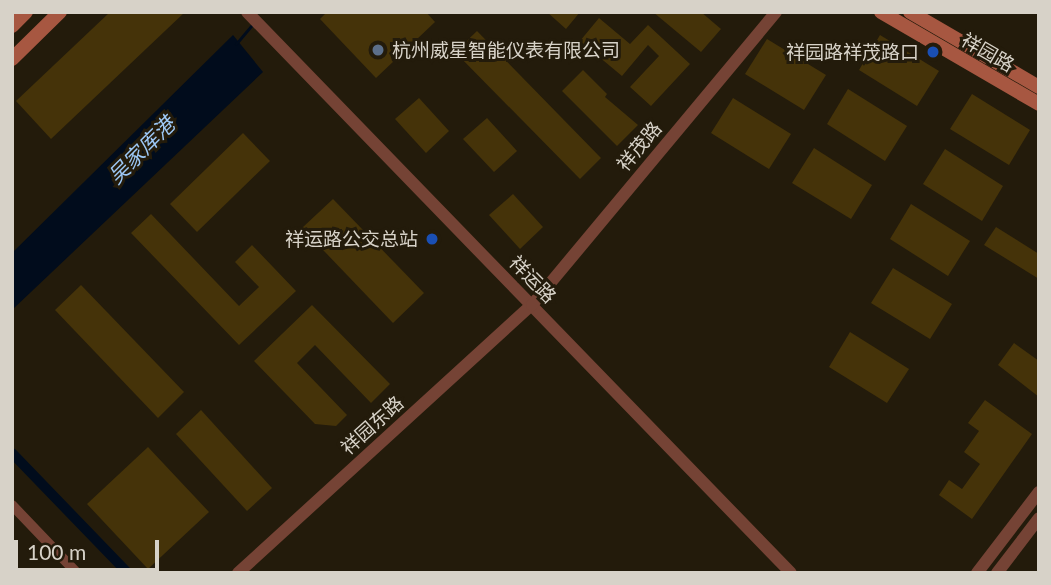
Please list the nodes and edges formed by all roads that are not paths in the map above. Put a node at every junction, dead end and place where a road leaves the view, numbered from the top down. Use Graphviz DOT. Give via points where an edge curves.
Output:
graph roads {
  1 [pos="26,12"];
  2 [pos="60,12"];
  3 [pos="776,12"];
  4 [pos="881,12"];
  5 [pos="910,12"];
  6 [pos="247,13"];
  7 [pos="12,26"];
  8 [pos="12,59"];
  9 [pos="1039,87"];
  10 [pos="1039,104"];
  11 [pos="532,305"];
  12 [pos="1039,492"];
  13 [pos="12,505"];
  14 [pos="1039,518"];
  15 [pos="76,573"];
  16 [pos="238,573"];
  17 [pos="791,573"];
  18 [pos="977,573"];
  19 [pos="997,573"];
  1 -- 7 [label="main road"];
  2 -- 8 [label="main road"];
  3 -- 11 [label="street, 祥茂路"];
  4 -- 10 [label="main road, 祥园路"];
  5 -- 9 [label="main road, 祥园路"];
  6 -- 11 [label="street, 祥运路"];
  11 -- 16 [label="street, 祥园东路"];
  11 -- 17 [label="street, 祥运路"];
  12 -- 18 [label="street"];
  13 -- 15 [label="street"];
  14 -- 19 [label="street"];
}
